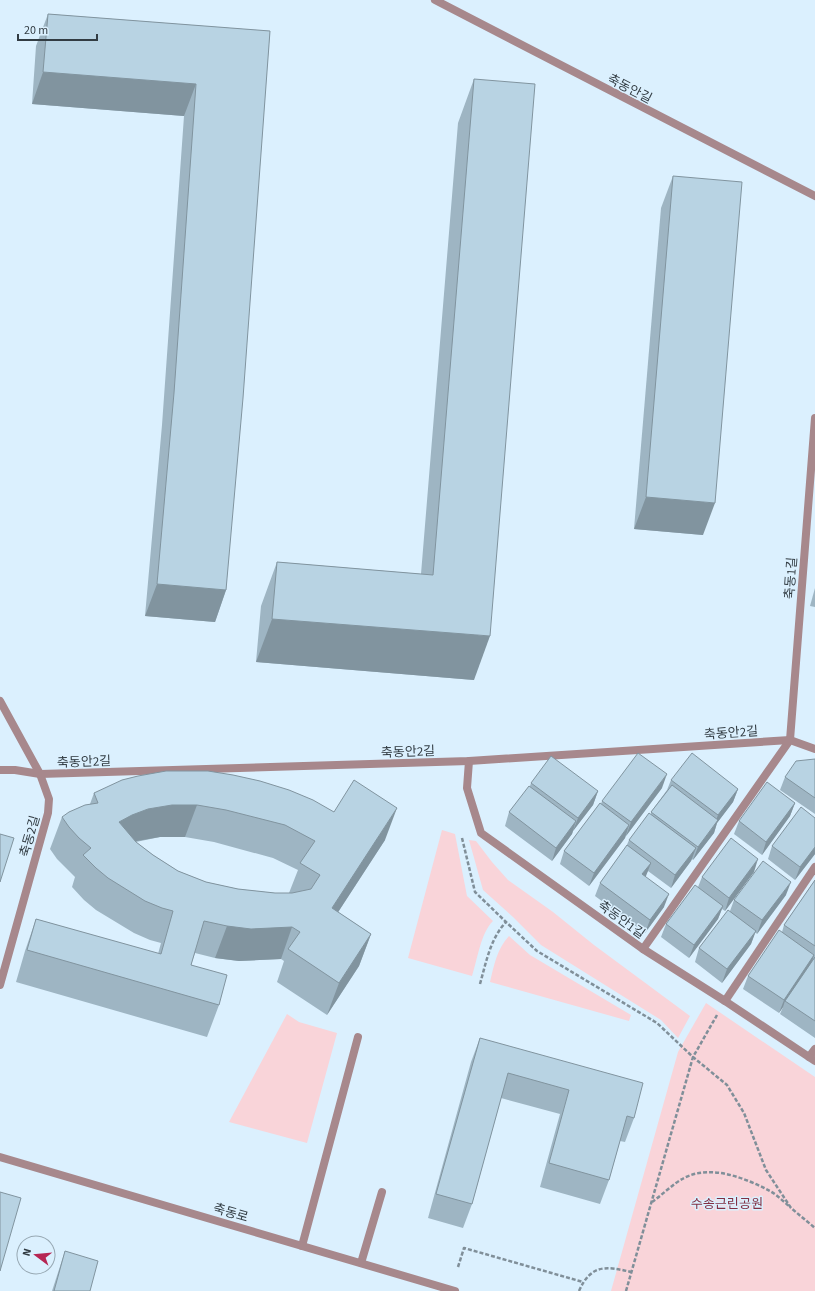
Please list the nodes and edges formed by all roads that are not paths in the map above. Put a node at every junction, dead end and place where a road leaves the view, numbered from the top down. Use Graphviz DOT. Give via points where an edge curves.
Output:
graph roads {
  1 [pos="435,0"];
  2 [pos="815,196"];
  3 [pos="815,423"];
  4 [pos="0,701"];
  5 [pos="790,740"];
  6 [pos="815,749"];
  7 [pos="469,761"];
  8 [pos="0,770"];
  9 [pos="40,774"];
  10 [pos="815,867"];
  11 [pos="643,949"];
  12 [pos="0,985"];
  13 [pos="725,1001"];
  14 [pos="358,1037"];
  15 [pos="815,1049"];
  16 [pos="812,1059"];
  17 [pos="0,1157"];
  18 [pos="382,1192"];
  19 [pos="302,1246"];
  20 [pos="361,1263"];
  21 [pos="455,1291"];
  1 -- 2 [label="street, 축동안길"];
  3 -- 5 [label="street, 축동1길"];
  4 -- 9 [label="street, 축동2길"];
  5 -- 6 [label="street, 축동안2길"];
  5 -- 7 [label="street, 축동안2길"];
  5 -- 11 [label="street"];
  7 -- 9 [label="street, 축동안2길"];
  7 -- 11 [label="street, 축동안1길" via="467,788 481,833"];
  8 -- 9 [label="street, 축동안2길"];
  9 -- 12 [label="street, 축동2길" via="49,799 48,813"];
  10 -- 13 [label="street"];
  11 -- 13 [label="street, 축동안1길"];
  13 -- 16 [label="street, 축동안1길"];
  14 -- 19 [label="street"];
  15 -- 16 [label="street"];
  17 -- 19 [label="street, 축동로"];
  18 -- 20 [label="street"];
  19 -- 20 [label="street, 축동로"];
  20 -- 21 [label="street, 축동로"];
}
